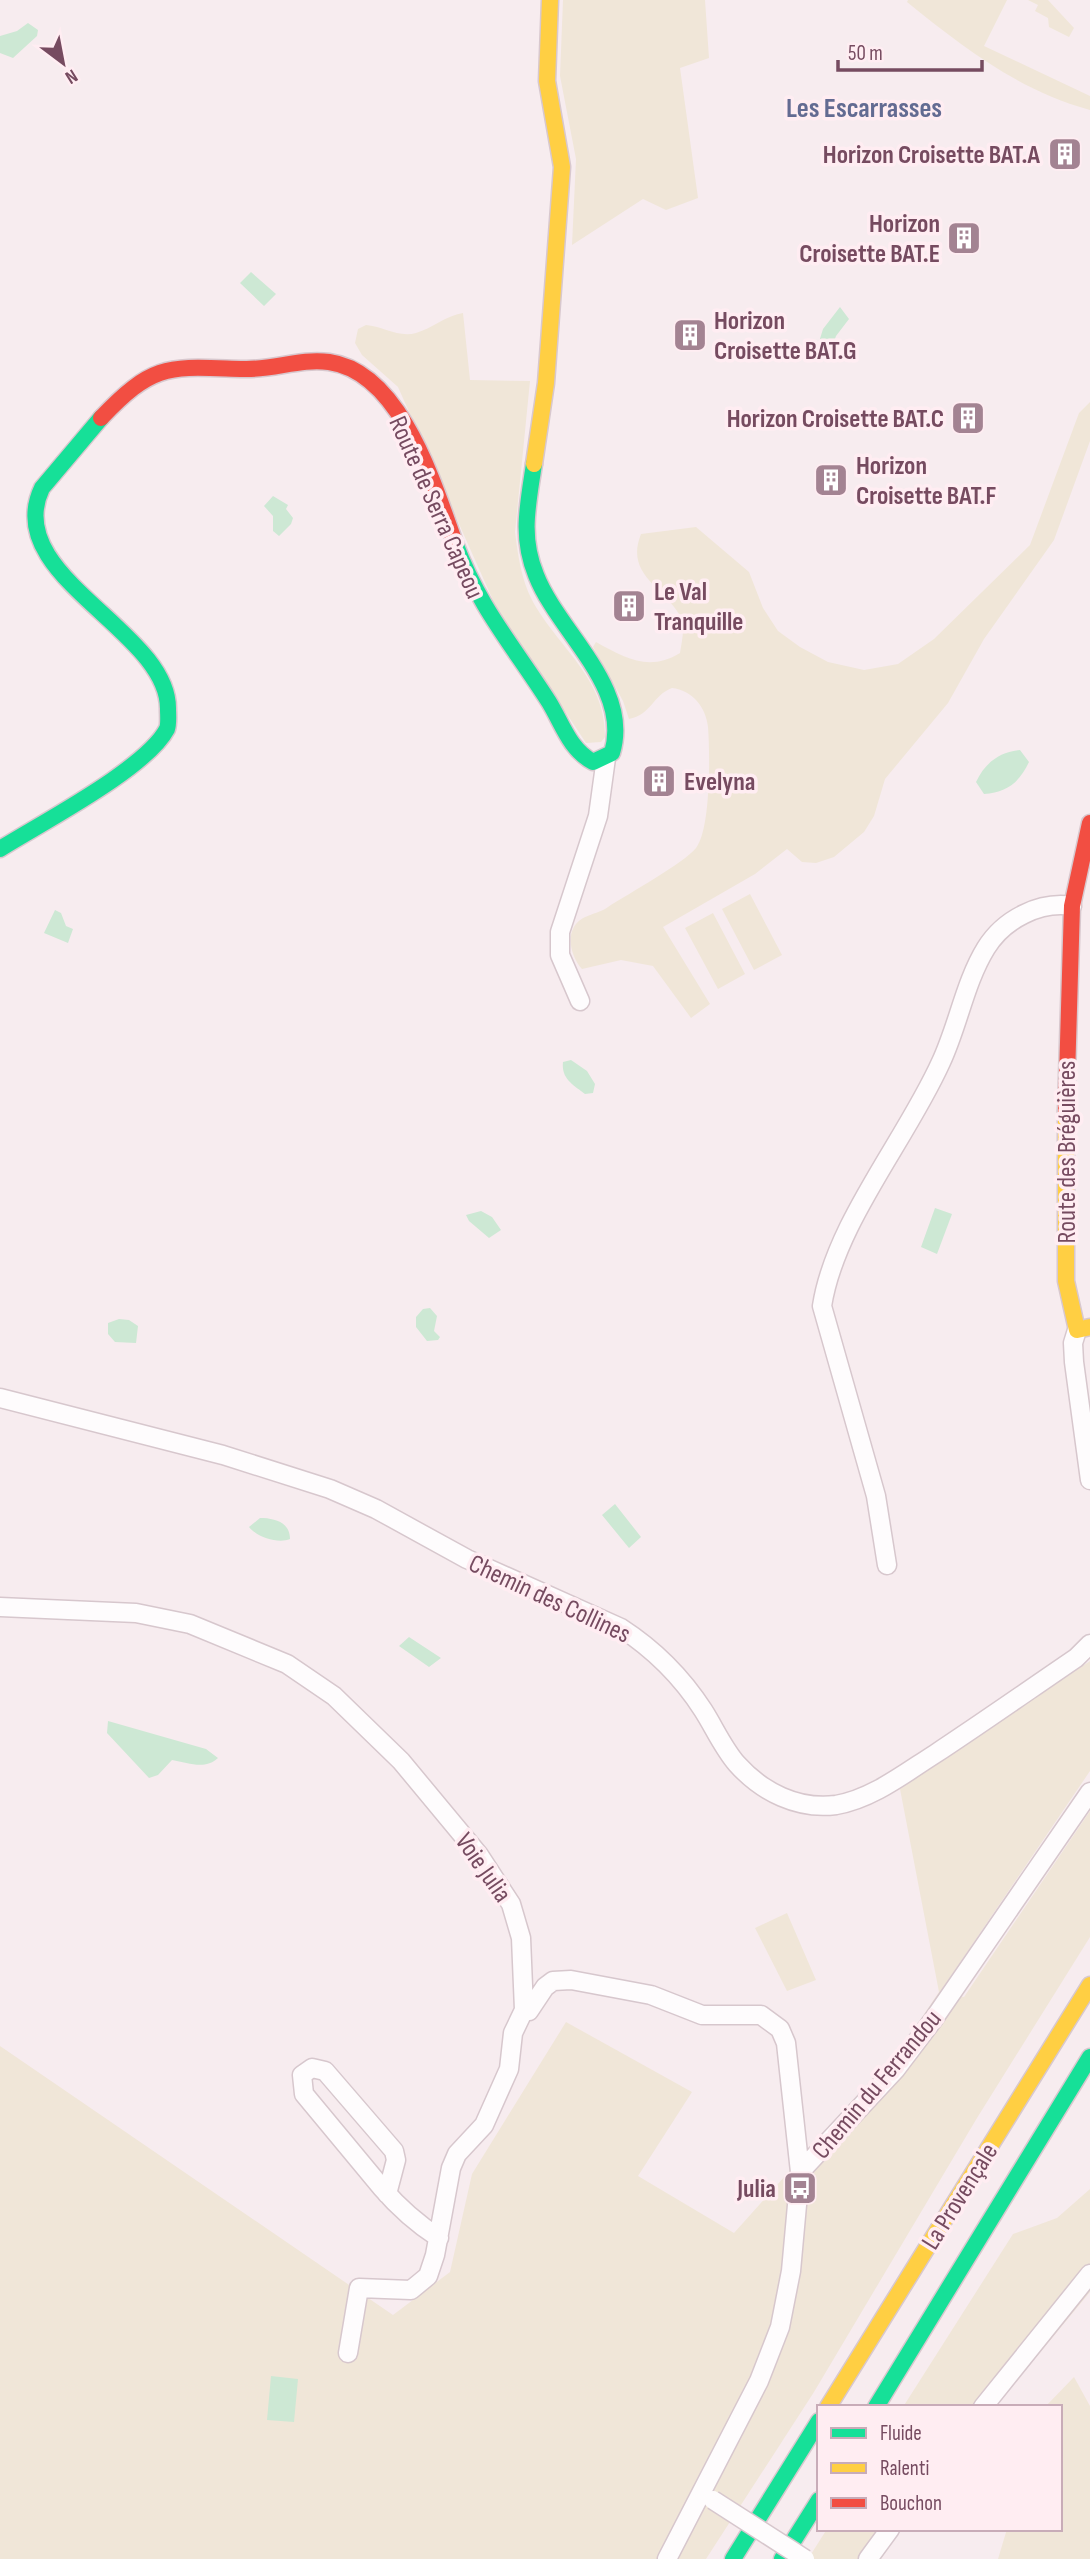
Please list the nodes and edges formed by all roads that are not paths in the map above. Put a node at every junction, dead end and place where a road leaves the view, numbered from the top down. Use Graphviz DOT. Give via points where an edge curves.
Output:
graph roads {
  1 [pos="550,0"];
  2 [pos="606,758"];
  3 [pos="1090,823"];
  4 [pos="0,849"];
  5 [pos="1072,905"];
  6 [pos="580,1001"];
  7 [pos="1084,1328"];
  8 [pos="0,1398"];
  9 [pos="1090,1480"];
  10 [pos="887,1565"];
  11 [pos="0,1607"];
  12 [pos="1090,1644"];
  13 [pos="1090,1792"];
  14 [pos="1090,1985"];
  15 [pos="524,2010"];
  16 [pos="1090,2057"];
  17 [pos="800,2172"];
  18 [pos="387,2194"];
  19 [pos="439,2238"];
  20 [pos="1090,2274"];
  21 [pos="348,2353"];
  22 [pos="829,2405"];
  23 [pos="877,2405"];
  24 [pos="985,2405"];
  25 [pos="817,2424"];
  26 [pos="706,2497"];
  27 [pos="817,2503"];
  28 [pos="889,2531"];
  29 [pos="667,2559"];
  30 [pos="733,2559"];
  31 [pos="782,2559"];
  32 [pos="804,2559"];
  33 [pos="868,2559"];
  1 -- 2 [label="main road" via="547,81 562,167 546,383 524,530 546,597 611,702 616,744"];
  2 -- 4 [label="main road, Route de Serra Capeou" via="593,762 579,754 548,699 485,612 421,457 402,421 365,377 328,362 259,369 173,368 150,374 101,416 44,486 34,517 39,538 63,577 162,680 170,699 170,728 141,761"];
  2 -- 6 [label="street" via="598,816 560,932 560,955"];
  3 -- 5 [label="main road, Route des Bréguières"];
  5 -- 7 [label="main road, Route des Bréguières" via="1065,1255 1068,1291"];
  5 -- 10 [label="street" via="1055,903 1029,912 1006,925 986,947 942,1062 839,1245 826,1279 822,1306 876,1496"];
  7 -- 9 [label="street, Route des Bréguières" via="1073,1343"];
  8 -- 12 [label="street, Chemin des Collines" via="223,1455 330,1489 467,1559 621,1628 682,1679 747,1774 776,1795 795,1802 837,1805 876,1790 1076,1658"];
  11 -- 15 [label="street, Voie Julia" via="136,1613 190,1624 287,1664 334,1696 401,1761 480,1855 511,1904 521,1938"];
  13 -- 17 [label="street, Chemin du Ferrandou" via="918,2039"];
  14 -- 22 [label="main road, La Provençale"];
  15 -- 17 [label="street" via="529,2011 554,1981 571,1980 651,1995 702,2015 761,2015 780,2029 786,2043"];
  15 -- 19 [label="street" via="496,2101 451,2168"];
  16 -- 23 [label="main road, La Provençale"];
  17 -- 26 [label="street, Chemin du Ferrandou" via="791,2271 780,2327"];
  18 -- 18 [label="street" via="304,2094 302,2076 312,2068 325,2071 394,2151"];
  18 -- 19 [label="street" via="409,2219"];
  19 -- 21 [label="street" via="428,2276 411,2290 359,2288"];
  20 -- 24 [label="street"];
  25 -- 30 [label="main road"];
  26 -- 29 [label="street, Chemin du Ferrandou"];
  26 -- 32 [label="street, bridge"];
  27 -- 31 [label="main road"];
  28 -- 33 [label="street"];
}
